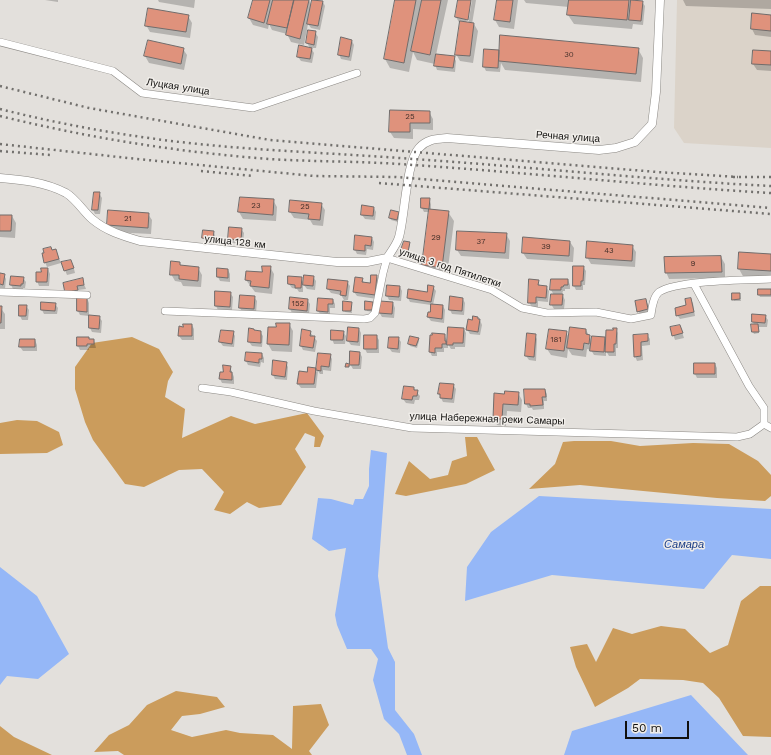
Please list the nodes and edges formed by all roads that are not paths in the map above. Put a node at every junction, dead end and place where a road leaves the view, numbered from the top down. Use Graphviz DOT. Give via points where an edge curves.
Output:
graph roads {
  1 [pos="659,2"];
  2 [pos="0,42"];
  3 [pos="356,73"];
  4 [pos="0,178"];
  5 [pos="387,258"];
  6 [pos="771,279"];
  7 [pos="694,284"];
  8 [pos="0,292"];
  9 [pos="87,295"];
  10 [pos="165,311"];
  11 [pos="202,388"];
  12 [pos="764,424"];
  13 [pos="771,428"];
  1 -- 5 [label="street, Речная улица" via="656,92 652,124 635,142 599,150 433,139 415,153 399,238"];
  2 -- 3 [label="street, Луцкая улица" via="113,71 142,93 253,108"];
  4 -- 5 [label="street, улица 128 км" via="49,185 68,194 93,220 111,232 140,241 338,262 367,262"];
  5 -- 7 [label="street, улица 3 год Пятилетки" via="492,290 522,308 547,313 596,312 631,319 651,315 659,292"];
  5 -- 10 [label="street" via="375,313 370,318"];
  6 -- 7 [label="street, улица 3 год Пятилетки"];
  7 -- 12 [label="street" via="749,386 764,408"];
  8 -- 9 [label="street"];
  11 -- 12 [label="street, улица Набережная реки Самары" via="231,392 314,412 412,428 737,437 750,434"];
  12 -- 13 [label="street"];
}
